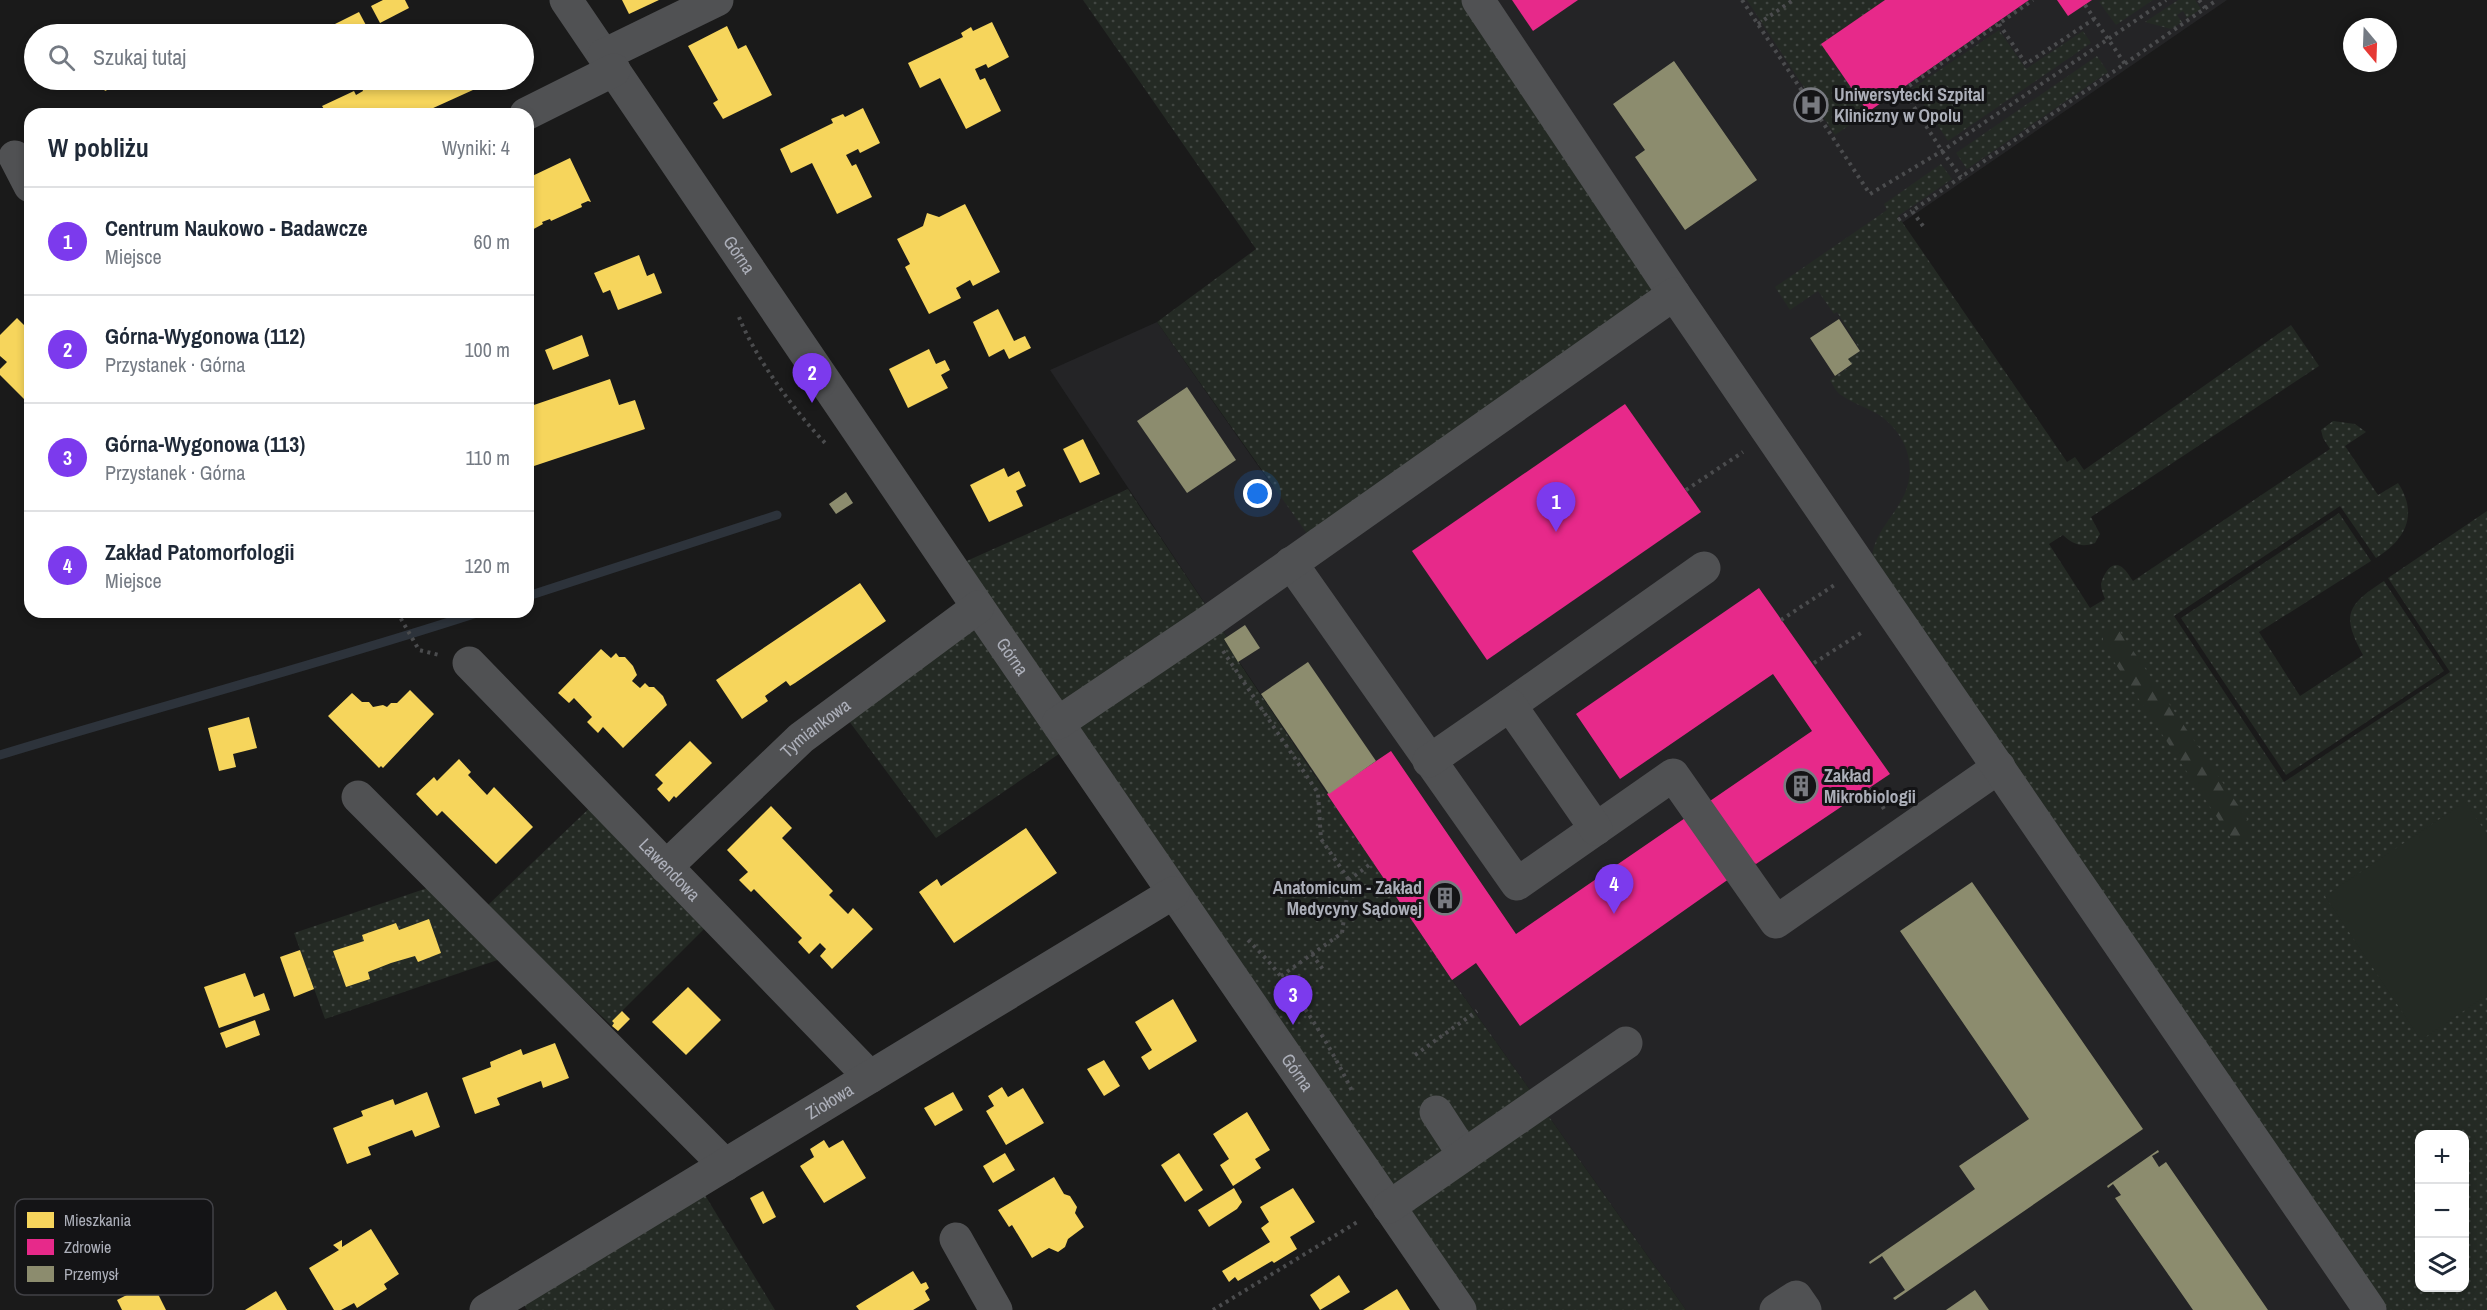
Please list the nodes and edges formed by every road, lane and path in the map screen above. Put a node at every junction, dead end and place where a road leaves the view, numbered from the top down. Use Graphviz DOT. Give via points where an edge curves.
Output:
graph roads {
  1 [pos="566,0"];
  2 [pos="717,0"];
  3 [pos="1478,0"];
  4 [pos="1742,0"];
  5 [pos="1793,0"];
  6 [pos="2033,0"];
  7 [pos="2166,0"];
  8 [pos="2199,0"];
  9 [pos="2217,0"];
  10 [pos="2085,5"];
  11 [pos="2205,8"];
  12 [pos="2094,19"];
  13 [pos="1758,24"];
  14 [pos="1998,24"];
  15 [pos="2108,39"];
  16 [pos="609,62"];
  17 [pos="2125,64"];
  18 [pos="534,109"];
  19 [pos="1942,151"];
  20 [pos="15,157"];
  21 [pos="24,174"];
  22 [pos="1961,177"];
  23 [pos="1912,211"];
  24 [pos="1898,220"];
  25 [pos="1923,226"];
  26 [pos="1674,294"];
  27 [pos="1737,443"];
  28 [pos="1743,452"];
  29 [pos="1750,462"];
  30 [pos="1686,490"];
  31 [pos="1292,563"];
  32 [pos="1704,568"];
  33 [pos="1827,576"];
  34 [pos="1833,585"];
  35 [pos="1839,594"];
  36 [pos="978,607"];
  37 [pos="400,618"];
  38 [pos="1781,620"];
  39 [pos="1858,622"];
  40 [pos="1205,624"];
  41 [pos="1864,631"];
  42 [pos="1870,640"];
  43 [pos="419,650"];
  44 [pos="469,663"];
  45 [pos="1814,663"];
  46 [pos="1510,705"];
  47 [pos="1058,723"];
  48 [pos="1430,761"];
  49 [pos="1999,767"];
  50 [pos="1870,788"];
  51 [pos="358,797"];
  52 [pos="1886,812"];
  53 [pos="1596,829"];
  54 [pos="1373,862"];
  55 [pos="666,867"];
  56 [pos="1349,880"];
  57 [pos="1173,893"];
  58 [pos="1312,954"];
  59 [pos="1324,971"];
  60 [pos="1281,976"];
  61 [pos="1477,1011"];
  62 [pos="1626,1043"];
  63 [pos="1415,1055"];
  64 [pos="870,1077"];
  65 [pos="1436,1112"];
  66 [pos="1464,1155"];
  67 [pos="725,1165"];
  68 [pos="1389,1207"];
  69 [pos="956,1239"];
  70 [pos="486,1310"];
  71 [pos="996,1310"];
  72 [pos="1213,1310"];
  73 [pos="1460,1310"];
  74 [pos="1776,1310"];
  75 [pos="1805,1310"];
  76 [pos="2370,1310"];
  1 -- 16 [label="street, Górna"];
  2 -- 16 [label="street"];
  3 -- 26 [label="street"];
  4 -- 13 [label="path"];
  5 -- 13 [label="path"];
  6 -- 14 [label="path"];
  7 -- 15 [label="path"];
  8 -- 11 [label="path"];
  9 -- 11 [label="path"];
  10 -- 12 [label="path"];
  11 -- 17 [label="path"];
  12 -- 14 [label="path" via="2026,64"];
  12 -- 15 [label="path"];
  13 -- 19 [label="path" via="1870,194"];
  14 -- 19 [label="path" via="1903,89"];
  15 -- 17 [label="path"];
  15 -- 19 [label="path"];
  16 -- 18 [label="street"];
  16 -- 36 [label="street, Górna"];
  17 -- 22 [label="path"];
  19 -- 22 [label="path"];
  20 -- 21 [label="street"];
  22 -- 23 [label="path"];
  23 -- 24 [label="path"];
  23 -- 25 [label="path"];
  26 -- 31 [label="street"];
  26 -- 49 [label="street"];
  27 -- 28 [label="path"];
  28 -- 29 [label="path"];
  28 -- 30 [label="path"];
  31 -- 40 [label="street"];
  31 -- 48 [label="street"];
  32 -- 46 [label="street"];
  33 -- 34 [label="path"];
  34 -- 35 [label="path"];
  34 -- 38 [label="path"];
  36 -- 47 [label="street, Górna"];
  36 -- 55 [label="street, Tymiankowa" via="801,738"];
  37 -- 43 [label="path"];
  39 -- 41 [label="path"];
  40 -- 47 [label="street"];
  40 -- 56 [label="path" via="1318,793 1321,839"];
  41 -- 42 [label="path"];
  41 -- 45 [label="path"];
  44 -- 55 [label="street, Lawendowa"];
  46 -- 48 [label="street"];
  46 -- 53 [label="street"];
  47 -- 57 [label="street, Górna"];
  48 -- 53 [label="street" via="1517,884"];
  49 -- 53 [label="street" via="1776,922 1673,775"];
  49 -- 76 [label="street"];
  50 -- 52 [label="path"];
  51 -- 67 [label="street"];
  54 -- 56 [label="path"];
  55 -- 64 [label="street, Lawendowa"];
  56 -- 58 [label="path" via="1342,933"];
  57 -- 64 [label="street, Ziołowa"];
  57 -- 68 [label="street, Górna"];
  58 -- 59 [label="path"];
  58 -- 60 [label="path"];
  61 -- 63 [label="path"];
  62 -- 66 [label="street"];
  64 -- 67 [label="street, Ziołowa"];
  65 -- 66 [label="street"];
  66 -- 68 [label="street"];
  67 -- 70 [label="street, Ziołowa"];
  68 -- 72 [label="path" via="1365,1217"];
  68 -- 73 [label="street, Górna"];
  69 -- 71 [label="street"];
  74 -- 75 [label="street" via="1796,1296"];
}
